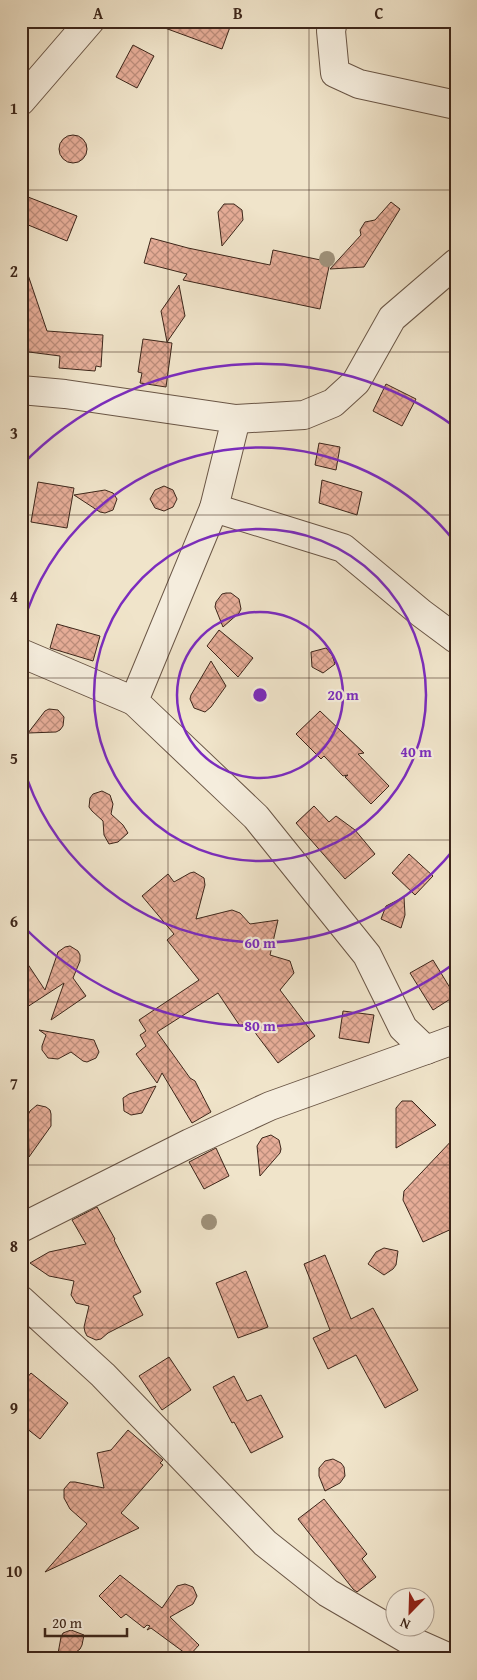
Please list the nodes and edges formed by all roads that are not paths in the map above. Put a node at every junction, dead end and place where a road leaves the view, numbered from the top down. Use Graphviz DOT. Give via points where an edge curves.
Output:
graph roads {
  1 [pos="90,21"];
  2 [pos="333,21"];
  3 [pos="21,101"];
  4 [pos="456,105"];
  5 [pos="456,263"];
  6 [pos="21,390"];
  7 [pos="236,418"];
  8 [pos="214,508"];
  9 [pos="456,639"];
  10 [pos="21,653"];
  11 [pos="134,701"];
  12 [pos="456,1039"];
  13 [pos="426,1050"];
  14 [pos="21,1228"];
  15 [pos="21,1300"];
  16 [pos="452,1659"];
  1 -- 3 [label="street"];
  2 -- 4 [label="street" via="335,73 359,84"];
  5 -- 7 [label="street" via="392,318 356,382 333,404 304,415"];
  6 -- 7 [label="street"];
  7 -- 8 [label="street"];
  8 -- 9 [label="street" via="343,548"];
  8 -- 11 [label="street"];
  10 -- 11 [label="street"];
  11 -- 13 [label="street" via="256,817 367,955 403,1028"];
  12 -- 13 [label="street"];
  13 -- 14 [label="street" via="270,1106 190,1142"];
  15 -- 16 [label="street" via="102,1375 264,1543 328,1593 407,1638"];
}
